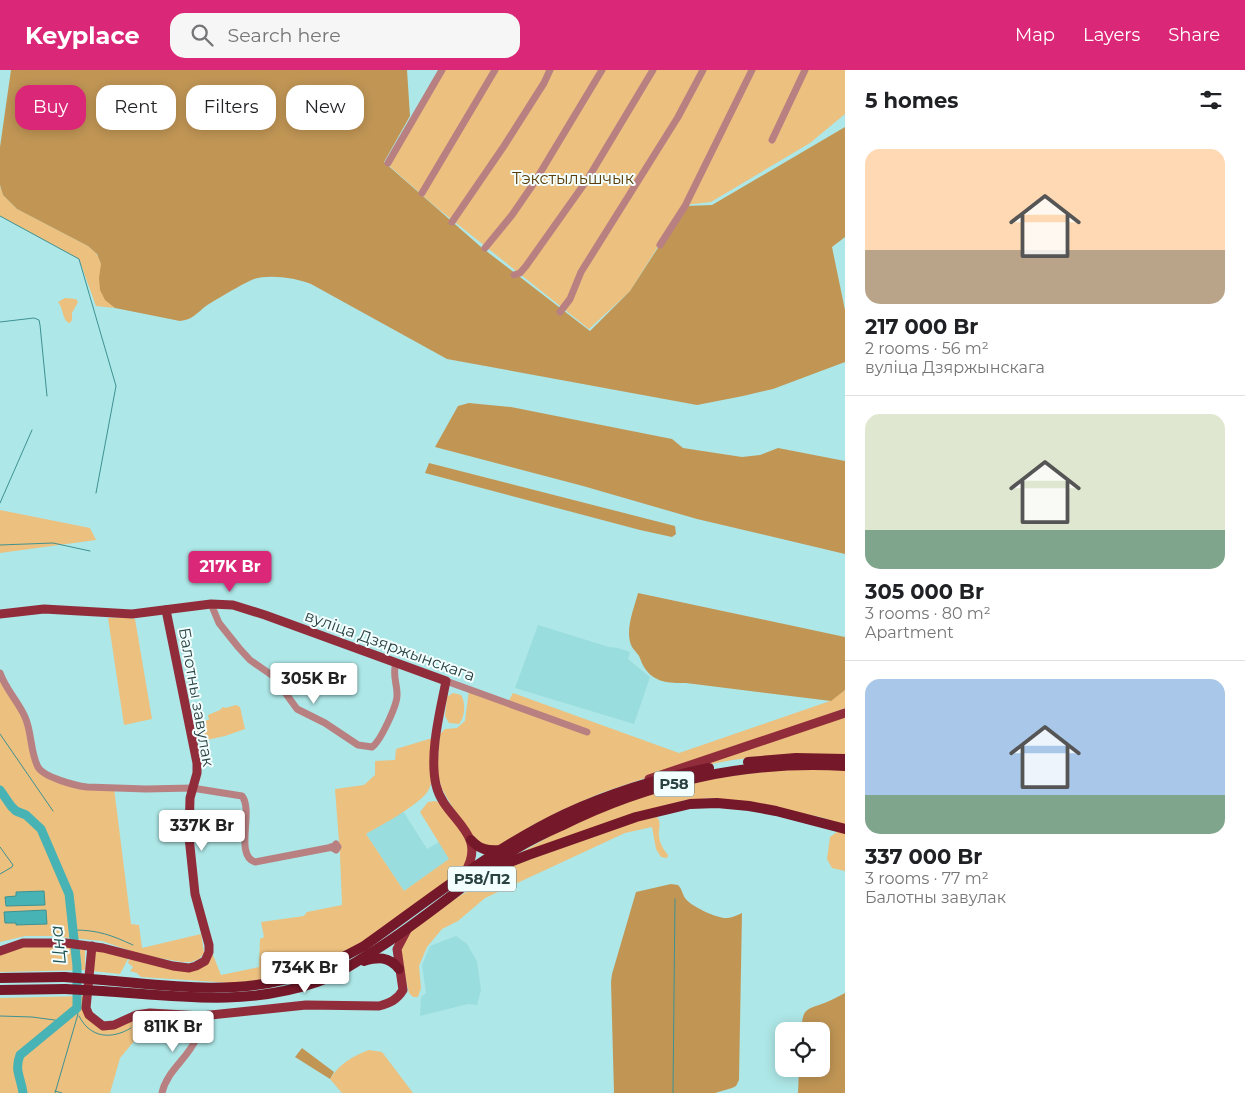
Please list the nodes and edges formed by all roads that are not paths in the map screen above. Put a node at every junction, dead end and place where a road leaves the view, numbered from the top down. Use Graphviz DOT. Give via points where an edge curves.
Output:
graph roads {
  1 [pos="442,70"];
  2 [pos="495,70"];
  3 [pos="550,70"];
  4 [pos="602,70"];
  5 [pos="653,70"];
  6 [pos="703,70"];
  7 [pos="752,70"];
  8 [pos="805,70"];
  9 [pos="772,140"];
  10 [pos="388,163"];
  11 [pos="422,193"];
  12 [pos="452,222"];
  13 [pos="660,245"];
  14 [pos="484,248"];
  15 [pos="514,275"];
  16 [pos="560,312"];
  17 [pos="211,604"];
  18 [pos="166,610"];
  19 [pos="0,614"];
  20 [pos="396,663"];
  21 [pos="0,673"];
  22 [pos="446,681"];
  23 [pos="845,713"];
  24 [pos="587,732"];
  25 [pos="845,759"];
  26 [pos="845,766"];
  27 [pos="192,788"];
  28 [pos="625,790"];
  29 [pos="845,829"];
  30 [pos="471,840"];
  31 [pos="331,847"];
  32 [pos="502,850"];
  33 [pos="463,876"];
  34 [pos="438,907"];
  35 [pos="407,930"];
  36 [pos="87,946"];
  37 [pos="0,951"];
  38 [pos="354,964"];
  39 [pos="399,969"];
  40 [pos="0,978"];
  41 [pos="0,990"];
  42 [pos="201,1016"];
  43 [pos="162,1093"];
  1 -- 10 [label="street"];
  2 -- 11 [label="street"];
  3 -- 12 [label="street"];
  4 -- 14 [label="street" via="534,183"];
  5 -- 15 [label="street" via="587,180 526,266"];
  6 -- 16 [label="street" via="678,117 581,272 570,300"];
  7 -- 13 [label="street" via="685,206"];
  8 -- 9 [label="street"];
  17 -- 18 [label="main road, вуліца Дзяржынскага"];
  17 -- 20 [label="main road, вуліца Дзяржынскага" via="244,608"];
  17 -- 20 [label="street" via="224,631 246,657 273,676 293,705 363,747 372,747 378,742 396,702"];
  18 -- 19 [label="main road, вуліца Дзяржынскага" via="132,614 44,609"];
  18 -- 27 [label="main road, Балотны завулак" via="197,763"];
  20 -- 22 [label="main road, вуліца Дзяржынскага"];
  21 -- 27 [label="street, Балотны завулак" via="4,685 26,718 37,766 46,774 78,786"];
  22 -- 24 [label="street, вуліца Дзяржынскага"];
  22 -- 30 [label="main road" via="437,738 436,782 444,802"];
  23 -- 28 [label="main road" via="651,778"];
  25 -- 28 [label="highway, Р58" via="745,762 687,772"];
  26 -- 34 [label="highway, Р58" via="746,769 633,795 572,820 515,850"];
  27 -- 31 [label="street" via="242,796 247,806 244,841 250,861 260,862"];
  27 -- 36 [label="main road, Балотны завулак" via="188,819 190,847 195,894 210,945 207,956 196,966 183,967"];
  28 -- 32 [label="highway, Р58" via="564,814"];
  29 -- 34 [label="highway, Р58/П2" via="749,806 690,804 636,817 510,862"];
  30 -- 32 [label="highway" via="486,850"];
  30 -- 33 [label="main road" via="473,857"];
  32 -- 33 [label="highway, Р58"];
  33 -- 40 [label="highway, Р58, bridge" via="364,946 309,972 285,979 216,988 64,977"];
  34 -- 35 [label="highway, Р58"];
  35 -- 38 [label="highway, Р58"];
  35 -- 39 [label="main road" via="397,949"];
  36 -- 37 [label="main road, Балотны завулак" via="23,943"];
  36 -- 42 [label="main road" via="86,1008 89,1015 103,1026 150,1013"];
  38 -- 39 [label="highway" via="384,958"];
  38 -- 41 [label="highway, Р58, bridge" via="320,981 261,996 221,999 66,989"];
  39 -- 42 [label="main road" via="403,990 400,996 379,1006 306,1005"];
  42 -- 43 [label="street" via="196,1038"];
}
